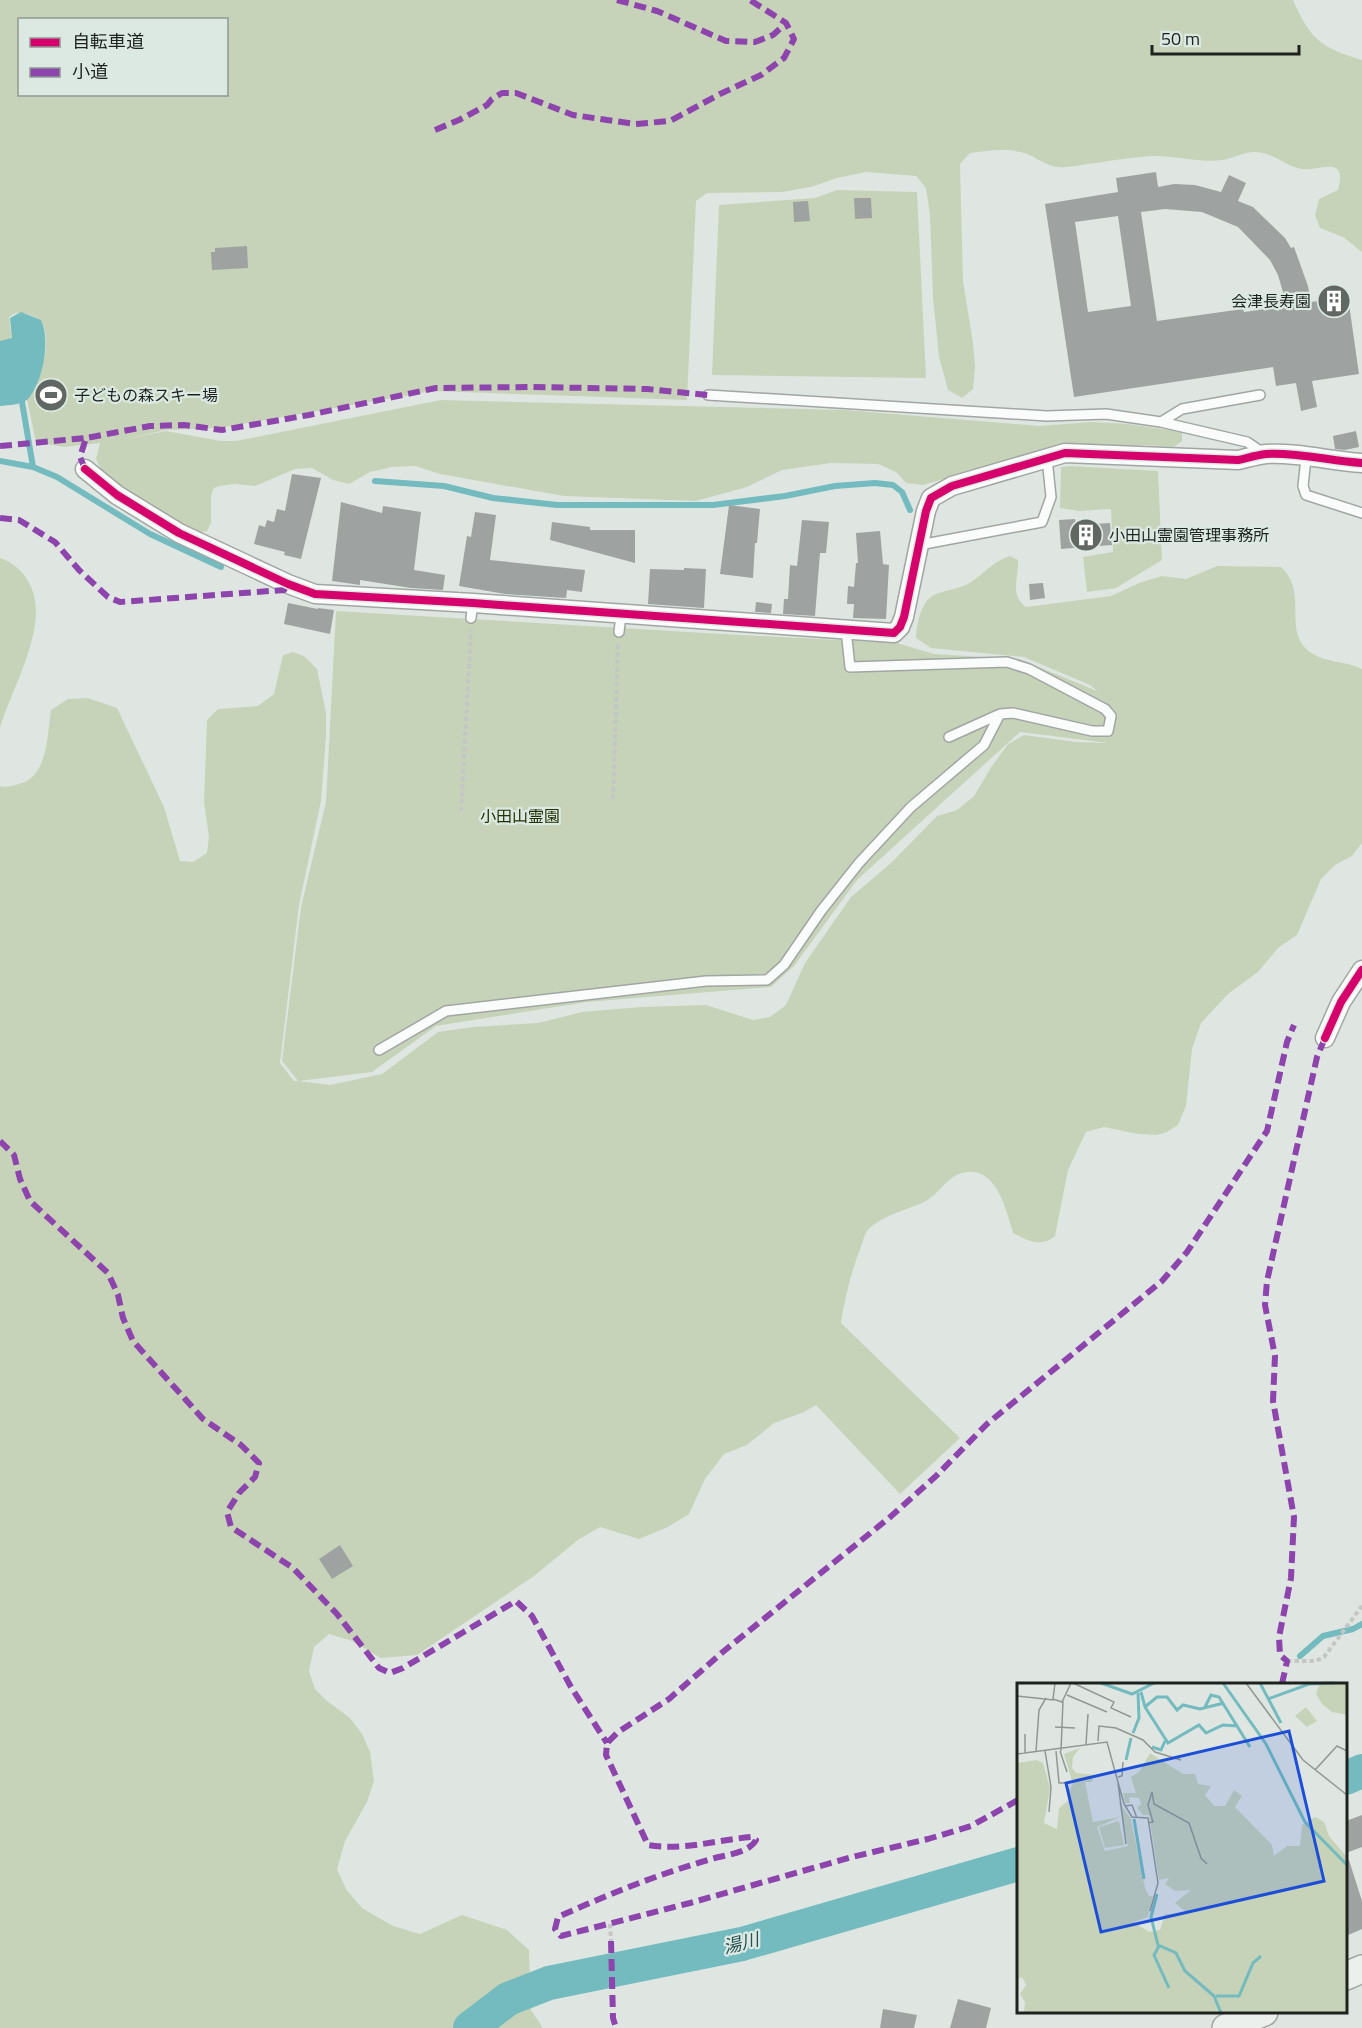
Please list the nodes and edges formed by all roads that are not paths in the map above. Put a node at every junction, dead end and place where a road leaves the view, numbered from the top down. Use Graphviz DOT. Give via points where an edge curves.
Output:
graph roads {
  1 [pos="708,395"];
  2 [pos="1260,395"];
  3 [pos="1161,422"];
  4 [pos="1264,454"];
  5 [pos="1047,458"];
  6 [pos="1306,458"];
  7 [pos="1362,463"];
  8 [pos="85,469"];
  9 [pos="1362,513"];
  10 [pos="919,546"];
  11 [pos="846,630"];
  12 [pos="1000,714"];
  13 [pos="949,737"];
  14 [pos="1362,970"];
  15 [pos="1325,1038"];
  16 [pos="379,1050"];
  17 [pos="1362,1969"];
  18 [pos="1347,1976"];
  19 [pos="1262,2013"];
  20 [pos="1226,2028"];
  1 -- 3 [label="lane" via="1040,416 1106,414"];
  2 -- 3 [label="lane" via="1182,410"];
  3 -- 4 [label="lane" via="1247,442"];
  4 -- 5 [label="street" via="1238,460 1065,453"];
  4 -- 6 [label="street"];
  5 -- 10 [label="street" via="952,486 931,498"];
  5 -- 10 [label="lane" via="1051,497 1042,522"];
  6 -- 7 [label="street"];
  6 -- 9 [label="lane" via="1306,495"];
  8 -- 11 [label="street" via="117,495 179,533 315,594 620,623"];
  10 -- 11 [label="street" via="900,627 894,633"];
  11 -- 12 [label="lane" via="850,667 1007,662 1029,669 1105,709 1111,716 1108,731 1092,731 1013,713"];
  12 -- 13 [label="lane"];
  12 -- 16 [label="lane" via="984,745 903,815 859,863 784,965 767,980 706,981 446,1011"];
  14 -- 15 [label="street" via="1341,1002"];
  17 -- 18 [label="main road"];
  19 -- 20 [label="main road"];
}
